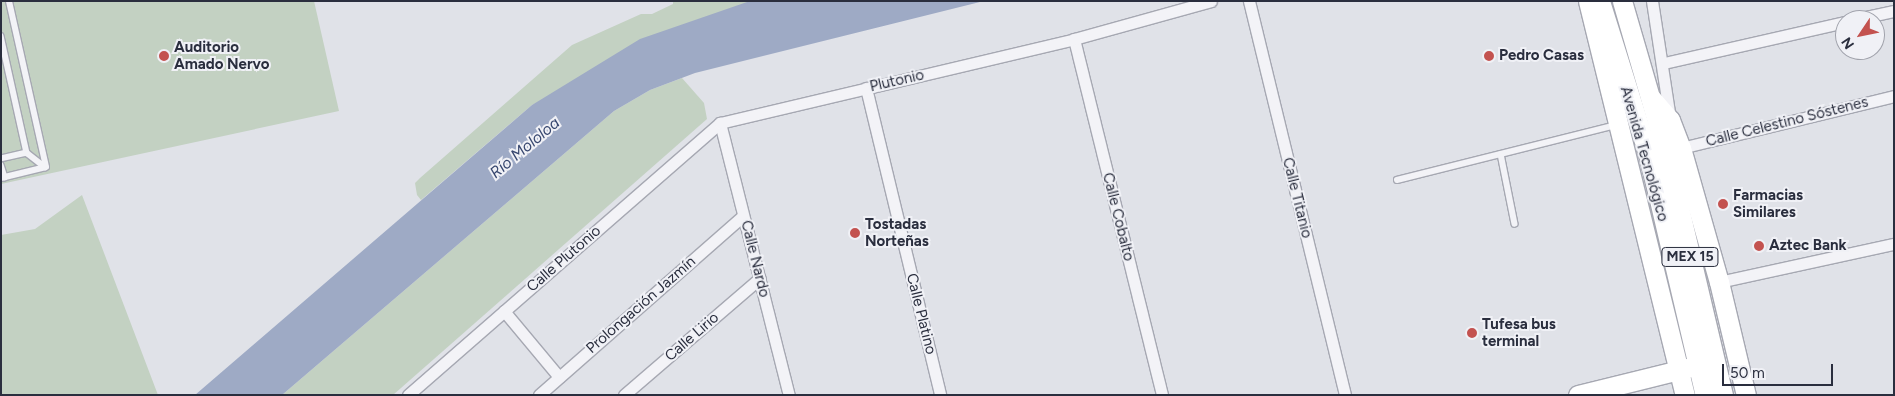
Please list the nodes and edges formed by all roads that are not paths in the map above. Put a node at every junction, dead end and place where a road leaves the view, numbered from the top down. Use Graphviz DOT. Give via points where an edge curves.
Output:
graph roads {
  1 [pos="9,1"];
  2 [pos="1210,1"];
  3 [pos="1249,1"];
  4 [pos="1588,1"];
  5 [pos="1600,1"];
  6 [pos="1622,1"];
  7 [pos="1652,1"];
  8 [pos="1835,24"];
  9 [pos="1,36"];
  10 [pos="1074,38"];
  11 [pos="1664,63"];
  12 [pos="866,88"];
  13 [pos="1894,96"];
  14 [pos="1650,98"];
  15 [pos="1670,120"];
  16 [pos="720,123"];
  17 [pos="1618,125"];
  18 [pos="1681,148"];
  19 [pos="27,153"];
  20 [pos="1501,154"];
  21 [pos="1,159"];
  22 [pos="1,165"];
  23 [pos="46,167"];
  24 [pos="3,177"];
  25 [pos="1397,180"];
  26 [pos="744,216"];
  27 [pos="1516,224"];
  28 [pos="1894,244"];
  29 [pos="760,278"];
  30 [pos="1719,282"];
  31 [pos="504,311"];
  32 [pos="1736,356"];
  33 [pos="1706,364"];
  34 [pos="1679,370"];
  35 [pos="560,377"];
  36 [pos="786,393"];
  37 [pos="1739,393"];
  38 [pos="408,395"];
  39 [pos="539,395"];
  40 [pos="624,395"];
  41 [pos="940,395"];
  42 [pos="1162,395"];
  43 [pos="1345,395"];
  44 [pos="1578,395"];
  45 [pos="1685,395"];
  46 [pos="1705,395"];
  47 [pos="1723,395"];
  1 -- 23 [label="lane"];
  2 -- 10 [label="street"];
  3 -- 43 [label="street, Calle Titanio"];
  4 -- 17 [label="main road, Avenida Tecnológico"];
  5 -- 33 [label="main road, Avenida Tecnológico / MEX 15" via="1649,157"];
  6 -- 14 [label="main road, Avenida Tecnológico / MEX 15"];
  7 -- 11 [label="street"];
  8 -- 11 [label="street"];
  9 -- 19 [label="lane"];
  10 -- 12 [label="street, Plutonio"];
  10 -- 42 [label="street, Calle Cobalto"];
  11 -- 15 [label="street"];
  12 -- 16 [label="street, Plutonio"];
  12 -- 41 [label="street, Calle Platino"];
  13 -- 18 [label="street, Calle Celestino Sóstenes"];
  14 -- 15 [label="main road, Avenida Tecnológico"];
  14 -- 33 [label="main road, Avenida Tecnológico / MEX 15"];
  15 -- 18 [label="main road, Avenida Tecnológico"];
  16 -- 26 [label="street, Calle Nardo"];
  16 -- 31 [label="street, Calle Plutonio"];
  17 -- 20 [label="lane"];
  17 -- 34 [label="main road, Avenida Tecnológico"];
  18 -- 30 [label="main road, Avenida Tecnológico"];
  19 -- 21 [label="lane"];
  19 -- 23 [label="lane"];
  20 -- 25 [label="lane"];
  20 -- 27 [label="lane"];
  22 -- 24 [label="lane"];
  23 -- 24 [label="lane"];
  26 -- 29 [label="street, Calle Nardo"];
  26 -- 35 [label="street, Prolongación Jazmín"];
  28 -- 30 [label="street"];
  29 -- 36 [label="street, Calle Nardo"];
  29 -- 40 [label="street, Calle Lirio"];
  30 -- 32 [label="main road, Avenida Tecnológico"];
  31 -- 35 [label="street"];
  31 -- 38 [label="street, Calle Plutonio"];
  32 -- 33 [label="main road"];
  32 -- 37 [label="main road, Avenida Tecnológico"];
  33 -- 34 [label="main road"];
  33 -- 46 [label="main road, Avenida Tecnológico / MEX 15"];
  33 -- 47 [label="main road, Avenida Tecnológico / MEX 15"];
  34 -- 44 [label="main road"];
  34 -- 45 [label="main road, Avenida Tecnológico"];
  35 -- 39 [label="street, Prolongación Jazmín"];
}
